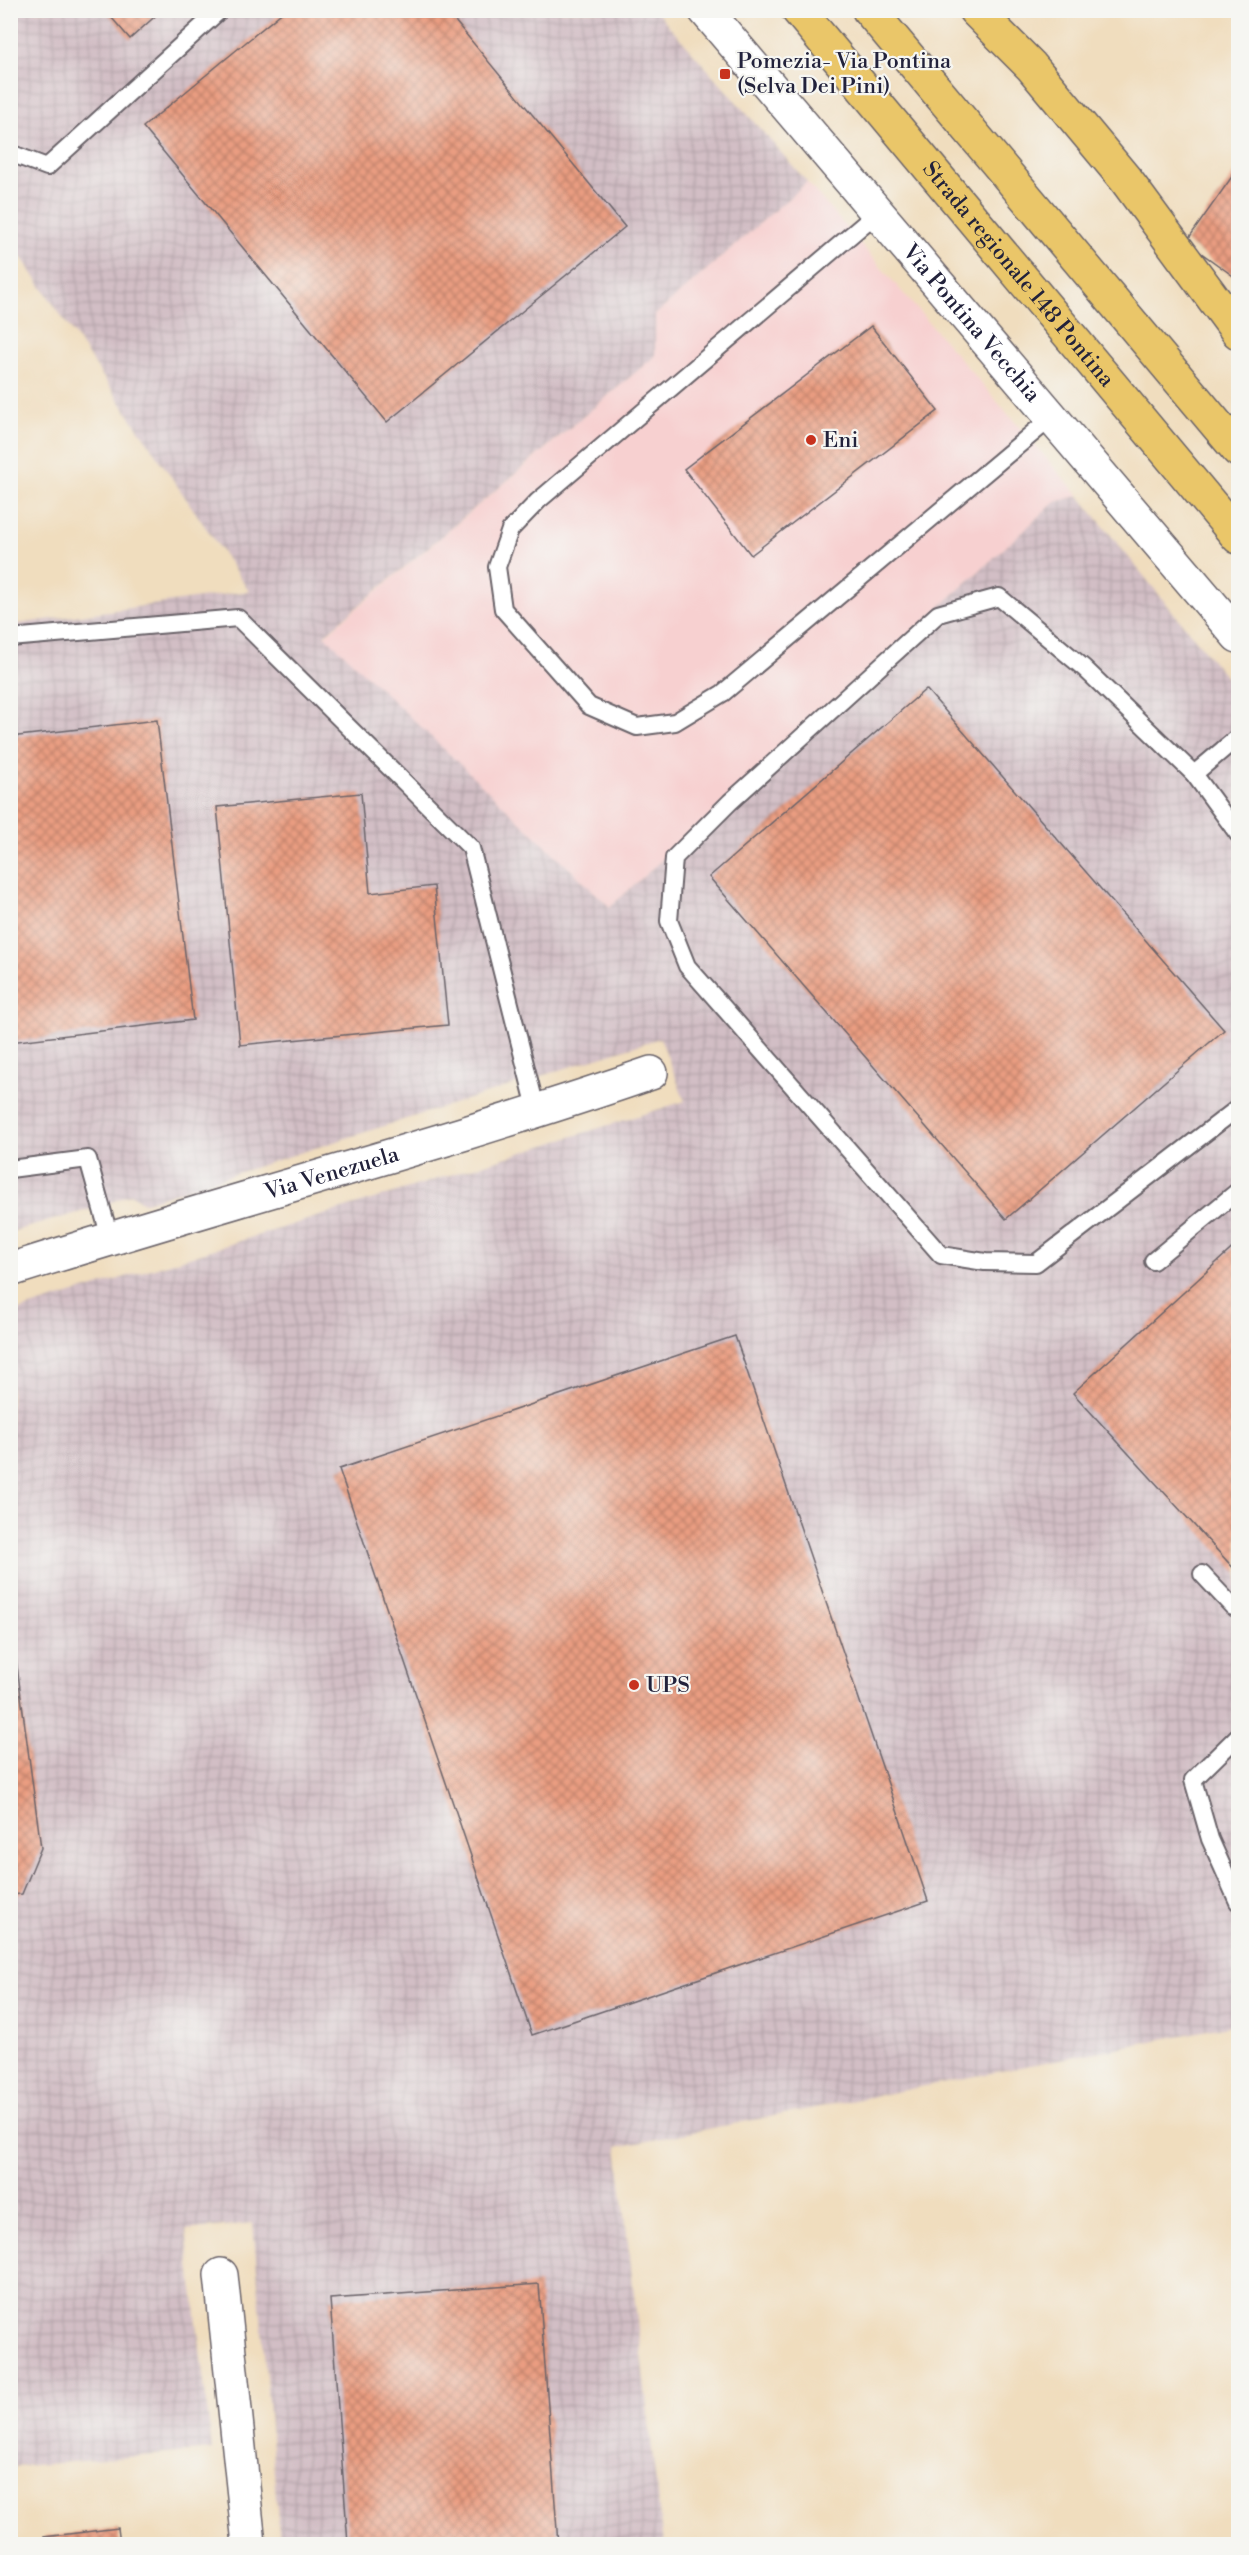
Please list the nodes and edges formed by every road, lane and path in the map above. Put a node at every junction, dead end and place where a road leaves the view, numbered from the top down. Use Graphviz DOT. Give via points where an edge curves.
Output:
graph roads {
  1 [pos="220,10"];
  2 [pos="705,10"];
  3 [pos="798,10"];
  4 [pos="869,10"];
  5 [pos="975,10"];
  6 [pos="10,153"];
  7 [pos="878,213"];
  8 [pos="1239,332"];
  9 [pos="1052,417"];
  10 [pos="1239,450"];
  11 [pos="1239,537"];
  12 [pos="1239,636"];
  13 [pos="10,638"];
  14 [pos="1239,737"];
  15 [pos="1194,774"];
  16 [pos="1239,834"];
  17 [pos="651,1073"];
  18 [pos="1239,1108"];
  19 [pos="537,1112"];
  20 [pos="10,1169"];
  21 [pos="1239,1191"];
  22 [pos="110,1238"];
  23 [pos="1153,1261"];
  24 [pos="10,1270"];
  25 [pos="1202,1574"];
  26 [pos="1239,1608"];
  27 [pos="1239,1736"];
  28 [pos="1239,1902"];
  29 [pos="221,2276"];
  30 [pos="249,2544"];
  1 -- 6 [label="lane" via="47,167"];
  2 -- 7 [label="street, Via Pontina Vecchia"];
  3 -- 11 [label="highway, Strada regionale 148 Pontina"];
  4 -- 10 [label="highway"];
  5 -- 8 [label="highway" via="1031,66 1126,180"];
  7 -- 9 [label="street, Via Pontina Vecchia"];
  7 -- 9 [label="lane" via="538,501 510,530 497,567 503,609 589,705 637,727 675,722 723,693"];
  9 -- 12 [label="street, Via Pontina Vecchia"];
  13 -- 19 [label="lane" via="238,618 471,848"];
  14 -- 15 [label="lane"];
  15 -- 16 [label="lane"];
  15 -- 18 [label="lane" via="1084,668 999,597 938,614 730,802 674,858 669,921 687,966 941,1254 985,1262 1036,1263"];
  17 -- 19 [label="street, Via Venezuela"];
  19 -- 22 [label="street, Via Venezuela"];
  20 -- 22 [label="lane" via="88,1159"];
  21 -- 23 [label="lane"];
  22 -- 24 [label="street, Via Venezuela"];
  25 -- 26 [label="lane" via="1233,1607"];
  27 -- 28 [label="lane" via="1193,1780 1210,1839"];
  29 -- 30 [label="street"];
}
